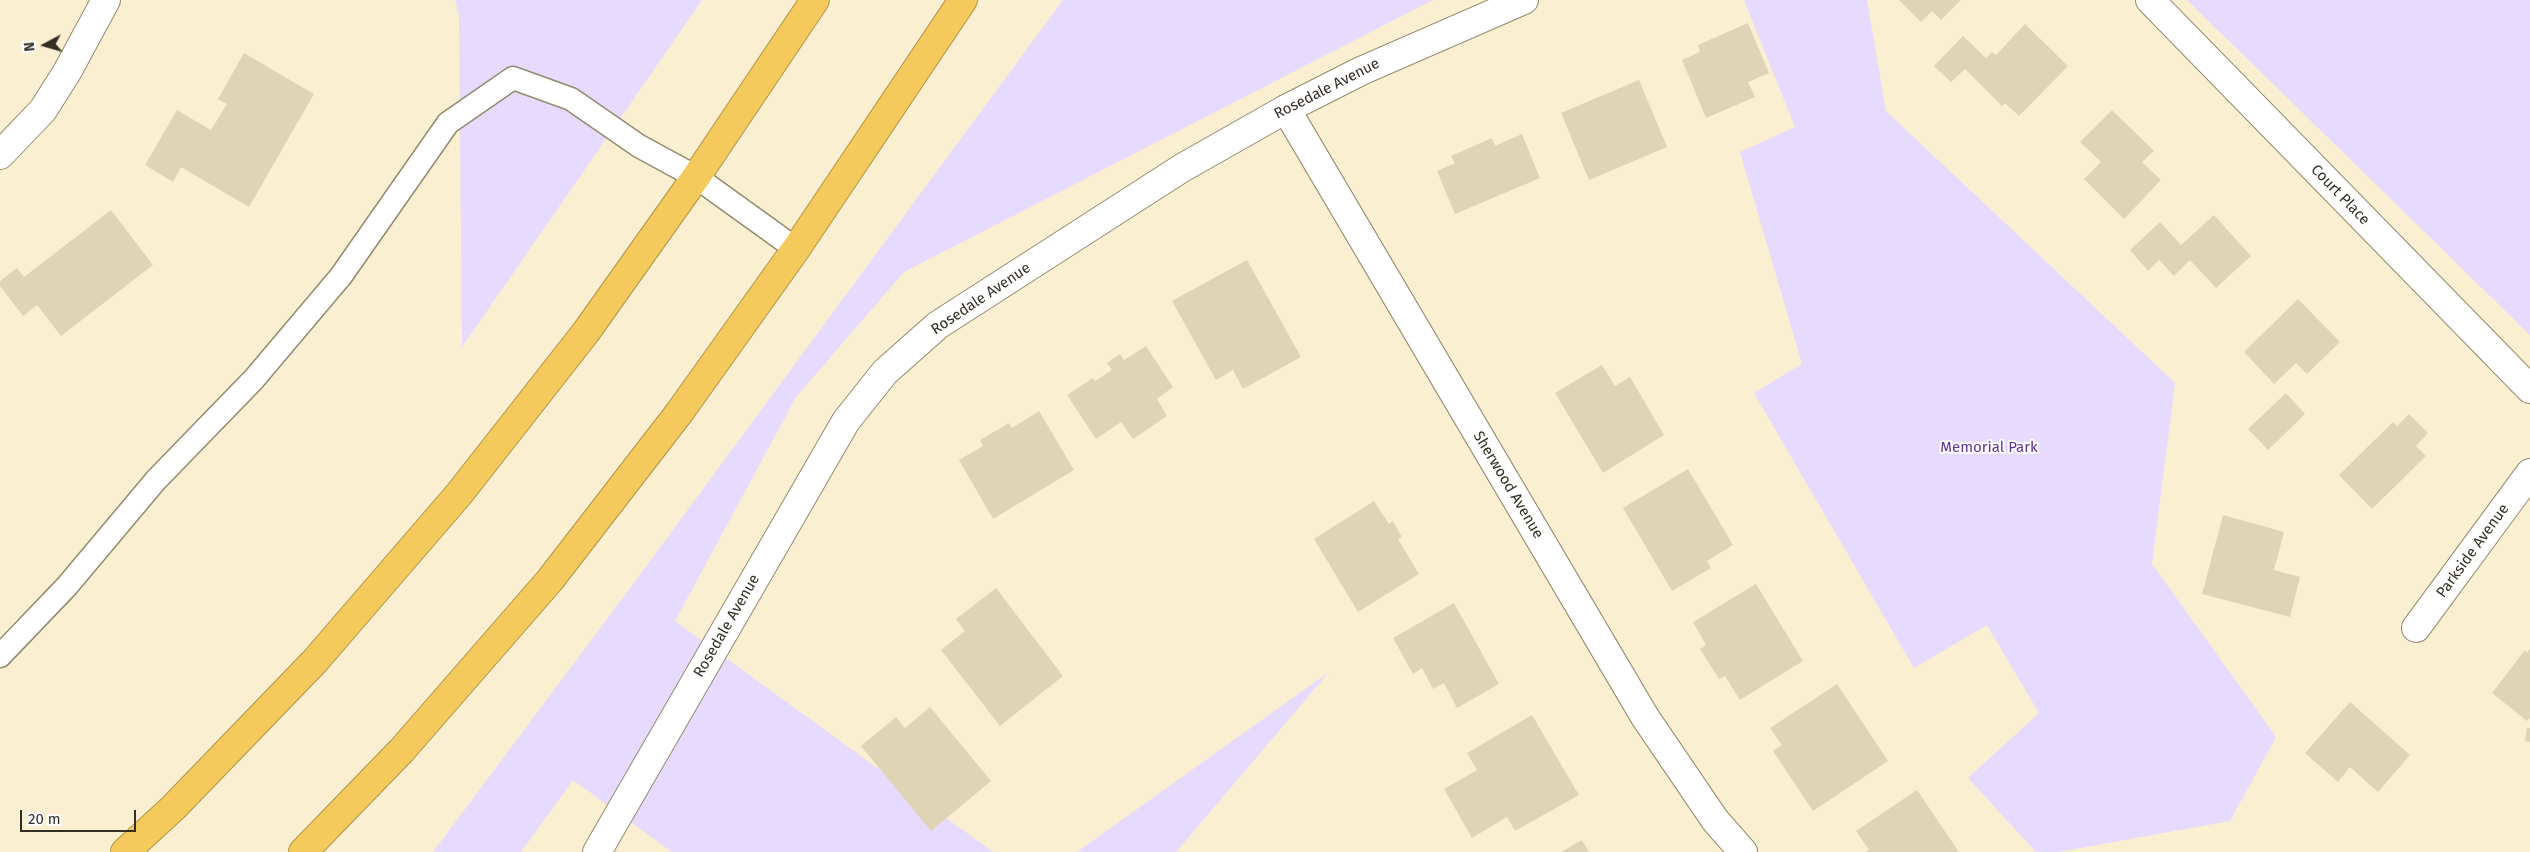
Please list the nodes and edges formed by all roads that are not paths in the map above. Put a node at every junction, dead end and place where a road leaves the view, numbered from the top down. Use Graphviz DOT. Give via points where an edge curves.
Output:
graph roads {
  1 [pos="106,0"];
  2 [pos="815,0"];
  3 [pos="963,0"];
  4 [pos="1524,0"];
  5 [pos="2150,0"];
  6 [pos="1286,109"];
  7 [pos="0,156"];
  8 [pos="696,177"];
  9 [pos="796,249"];
  10 [pos="2530,389"];
  11 [pos="2530,473"];
  12 [pos="2416,628"];
  13 [pos="0,656"];
  14 [pos="125,852"];
  15 [pos="303,852"];
  16 [pos="597,852"];
  17 [pos="1743,852"];
  1 -- 7 [label="street" via="43,110"];
  2 -- 8 [label="highway"];
  3 -- 9 [label="highway"];
  4 -- 6 [label="street, Rosedale Avenue" via="1361,71"];
  5 -- 10 [label="street, Court Place"];
  6 -- 16 [label="street, Rosedale Avenue" via="1182,168 938,325 885,372 846,421"];
  6 -- 17 [label="street, Sherwood Avenue" via="1645,717 1715,820"];
  8 -- 9 [label="lane"];
  8 -- 13 [label="lane" via="639,146 571,99 513,78 448,124 328,291 254,378 156,480 67,586"];
  8 -- 14 [label="highway" via="586,332 459,494 315,661 173,808"];
  9 -- 15 [label="highway" via="679,413 550,580 402,750"];
  11 -- 12 [label="street, Parkside Avenue"];
}
